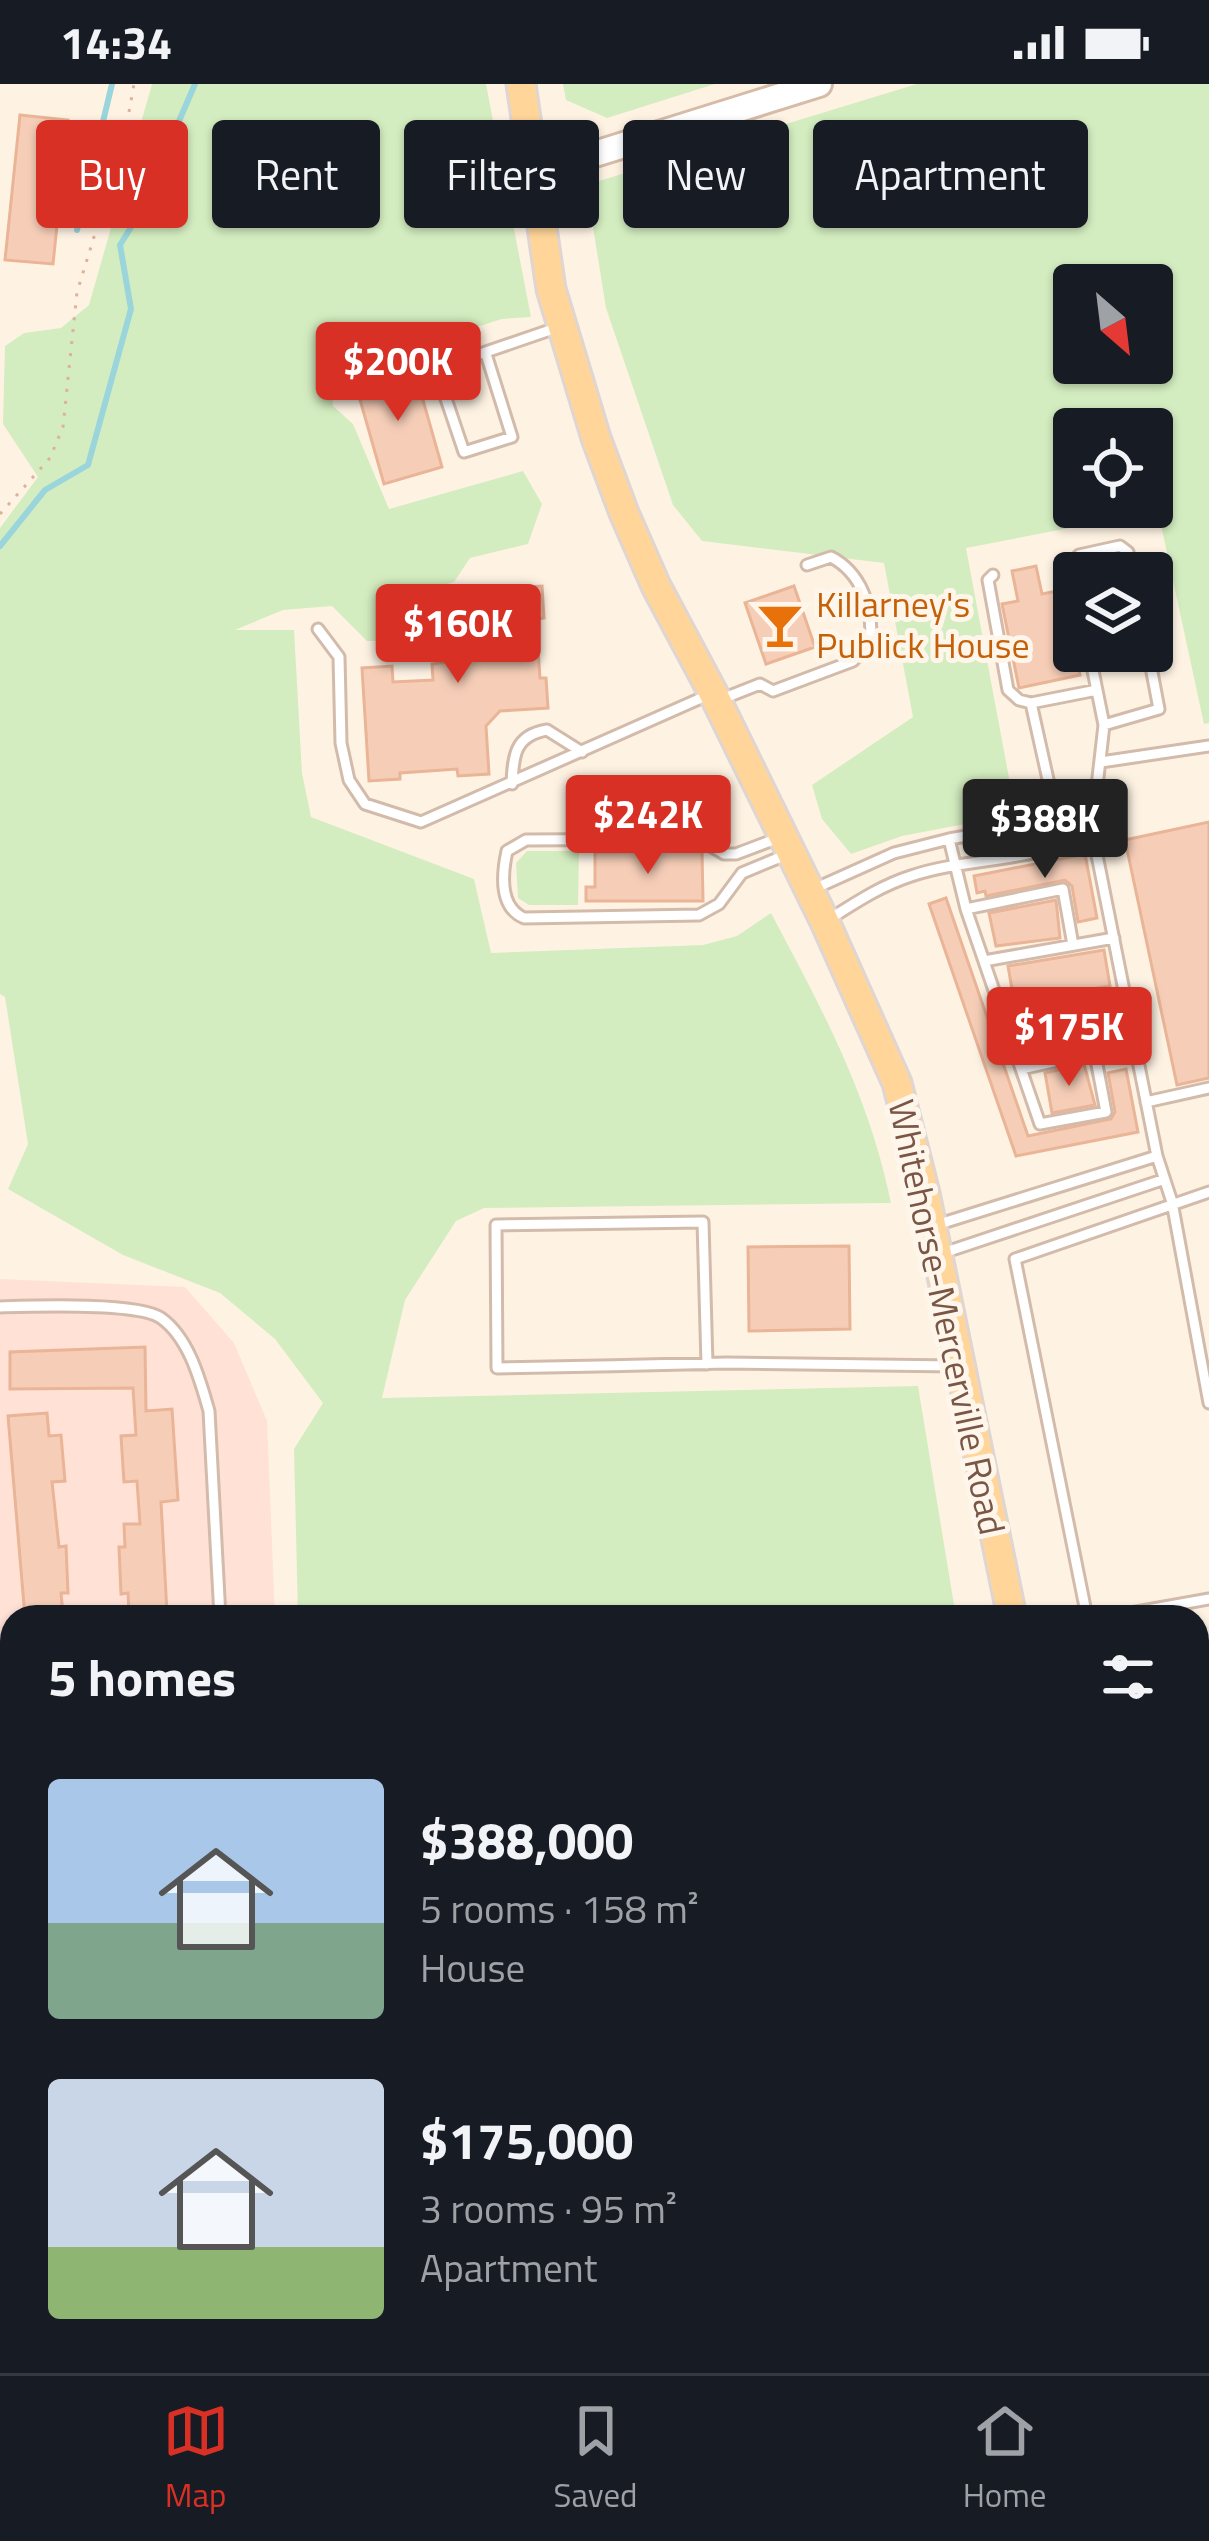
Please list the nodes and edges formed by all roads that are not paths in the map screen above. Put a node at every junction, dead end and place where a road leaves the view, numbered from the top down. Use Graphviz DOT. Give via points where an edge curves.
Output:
graph roads {
  1 [pos="521,84"];
  2 [pos="819,84"];
  3 [pos="526,120"];
  4 [pos="599,153"];
  5 [pos="542,228"];
  6 [pos="562,326"];
  7 [pos="486,354"];
  8 [pos="1093,552"];
  9 [pos="1128,552"];
  10 [pos="807,565"];
  11 [pos="993,575"];
  12 [pos="318,629"];
  13 [pos="1093,672"];
  14 [pos="1152,672"];
  15 [pos="1097,690"];
  16 [pos="715,697"];
  17 [pos="1031,703"];
  18 [pos="1104,725"];
  19 [pos="1209,746"];
  20 [pos="582,752"];
  21 [pos="1101,762"];
  22 [pos="512,784"];
  23 [pos="1057,820"];
  24 [pos="1092,830"];
  25 [pos="950,838"];
  26 [pos="785,845"];
  27 [pos="724,854"];
  28 [pos="955,865"];
  29 [pos="732,883"];
  30 [pos="809,891"];
  31 [pos="966,909"];
  32 [pos="825,922"];
  33 [pos="1114,938"];
  34 [pos="1073,945"];
  35 [pos="984,962"];
  36 [pos="1125,992"];
  37 [pos="1002,1015"];
  38 [pos="1135,1044"];
  39 [pos="1095,1054"];
  40 [pos="1021,1069"];
  41 [pos="1209,1088"];
  42 [pos="1146,1102"];
  43 [pos="1157,1156"];
  44 [pos="1162,1180"];
  45 [pos="1209,1192"];
  46 [pos="1172,1202"];
  47 [pos="932,1227"];
  48 [pos="938,1255"];
  49 [pos="0,1306"];
  50 [pos="707,1364"];
  51 [pos="960,1366"];
  52 [pos="1209,1403"];
  53 [pos="1209,1599"];
  54 [pos="219,1605"];
  55 [pos="1010,1605"];
  56 [pos="1085,1605"];
  57 [pos="1175,1605"];
  1 -- 3 [label="main road, Whitehorse-Mercerville Road"];
  2 -- 4 [label="street"];
  5 -- 6 [label="main road, Whitehorse-Mercerville Road"];
  6 -- 7 [label="lane"];
  6 -- 16 [label="main road, Whitehorse-Mercerville Road" via="624,513"];
  7 -- 7 [label="lane" via="436,369 464,452 512,437"];
  8 -- 9 [label="lane"];
  10 -- 16 [label="lane" via="830,557 854,574 870,640 853,661 773,691 760,684"];
  11 -- 17 [label="lane" via="1008,690"];
  12 -- 22 [label="lane" via="339,657 341,743 349,780 365,804 422,822"];
  13 -- 15 [label="lane"];
  14 -- 18 [label="lane" via="1159,709"];
  15 -- 17 [label="lane"];
  15 -- 18 [label="lane"];
  16 -- 20 [label="lane"];
  16 -- 26 [label="main road, Whitehorse-Mercerville Road"];
  17 -- 23 [label="lane"];
  18 -- 21 [label="lane"];
  19 -- 21 [label="lane"];
  20 -- 22 [label="lane"];
  20 -- 22 [label="lane" via="547,730 528,735 513,754"];
  21 -- 24 [label="lane"];
  23 -- 24 [label="lane"];
  23 -- 25 [label="lane"];
  24 -- 28 [label="lane" via="1054,848"];
  24 -- 33 [label="lane"];
  25 -- 28 [label="lane"];
  25 -- 30 [label="lane"];
  26 -- 27 [label="lane"];
  26 -- 29 [label="lane"];
  26 -- 30 [label="main road, Whitehorse-Mercerville Road"];
  27 -- 29 [label="lane"];
  27 -- 29 [label="lane" via="698,839 526,840 507,851 505,898 524,918 699,915"];
  28 -- 31 [label="lane"];
  28 -- 32 [label="lane" via="875,890"];
  30 -- 32 [label="main road, Whitehorse-Mercerville Road"];
  31 -- 34 [label="lane" via="1063,889"];
  31 -- 35 [label="lane"];
  32 -- 47 [label="main road, Whitehorse-Mercerville Road" via="897,1083"];
  33 -- 34 [label="lane"];
  33 -- 36 [label="lane"];
  34 -- 35 [label="lane"];
  35 -- 37 [label="lane"];
  36 -- 37 [label="lane"];
  36 -- 38 [label="lane"];
  37 -- 40 [label="lane"];
  38 -- 39 [label="lane"];
  38 -- 42 [label="lane"];
  39 -- 40 [label="lane"];
  39 -- 40 [label="lane" via="1106,1112 1040,1124"];
  41 -- 42 [label="lane"];
  42 -- 43 [label="lane"];
  43 -- 44 [label="lane"];
  43 -- 47 [label="lane"];
  44 -- 46 [label="lane"];
  44 -- 48 [label="lane"];
  45 -- 46 [label="lane"];
  46 -- 52 [label="lane"];
  46 -- 56 [label="lane" via="1016,1259"];
  47 -- 48 [label="main road, Whitehorse-Mercerville Road"];
  48 -- 51 [label="main road, Whitehorse-Mercerville Road"];
  49 -- 54 [label="lane" via="143,1310 170,1327 208,1411"];
  50 -- 50 [label="lane" via="497,1367 496,1226 703,1222"];
  50 -- 51 [label="lane"];
  51 -- 55 [label="main road, Whitehorse-Mercerville Road"];
  53 -- 57 [label="lane"];
}
